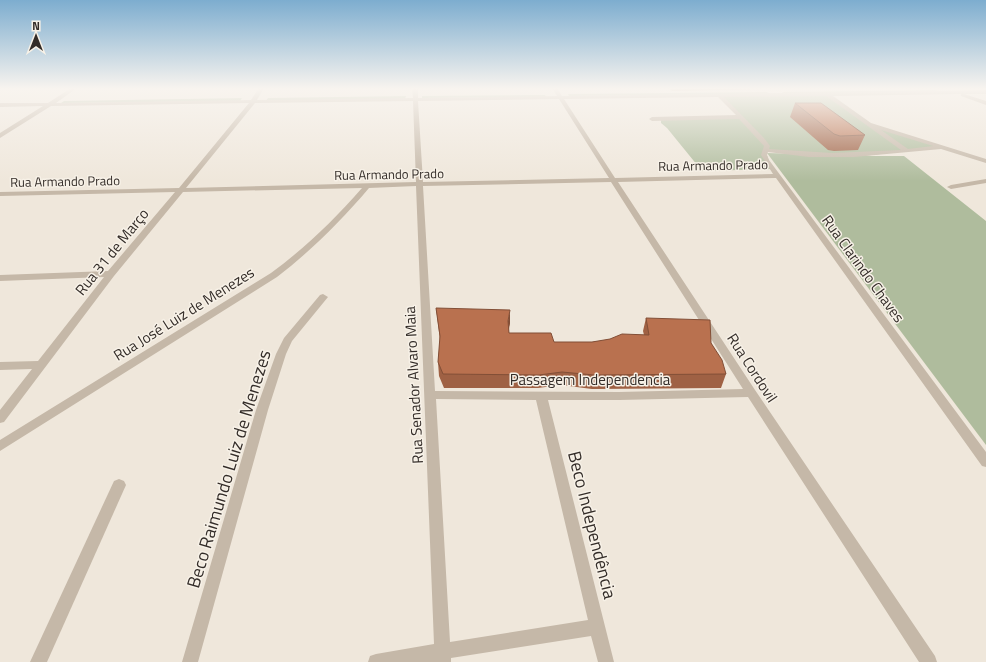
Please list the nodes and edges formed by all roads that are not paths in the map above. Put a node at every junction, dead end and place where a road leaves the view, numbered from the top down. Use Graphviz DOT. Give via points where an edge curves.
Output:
graph roads {
  1 [pos="27,119"];
  2 [pos="238,119"];
  3 [pos="417,119"];
  4 [pos="574,119"];
  5 [pos="652,119"];
  6 [pos="657,119"];
  7 [pos="743,119"];
  8 [pos="862,119"];
  9 [pos="869,124"];
  10 [pos="0,136"];
  11 [pos="942,147"];
  12 [pos="765,150"];
  13 [pos="907,151"];
  14 [pos="986,161"];
  15 [pos="776,173"];
  16 [pos="611,176"];
  17 [pos="986,181"];
  18 [pos="420,182"];
  19 [pos="367,186"];
  20 [pos="183,187"];
  21 [pos="951,187"];
  22 [pos="0,188"];
  23 [pos="0,194"];
  24 [pos="111,274"];
  25 [pos="0,278"];
  26 [pos="323,297"];
  27 [pos="40,365"];
  28 [pos="0,366"];
  29 [pos="751,394"];
  30 [pos="430,395"];
  31 [pos="541,396"];
  32 [pos="0,419"];
  33 [pos="0,446"];
  34 [pos="986,462"];
  35 [pos="119,485"];
  36 [pos="597,627"];
  37 [pos="443,657"];
  38 [pos="38,662"];
  39 [pos="190,662"];
  40 [pos="376,662"];
  41 [pos="606,662"];
  42 [pos="929,662"];
  1 -- 10 [label="street"];
  2 -- 20 [label="street, Rua 31 de Março"];
  3 -- 18 [label="street, Rua Senador Alvaro Maia"];
  4 -- 16 [label="street, Rua Cordovil"];
  5 -- 6 [label="street"];
  7 -- 12 [label="street, Rua Clarindo Chaves" via="762,139 766,146"];
  8 -- 9 [label="street"];
  9 -- 11 [label="street"];
  9 -- 13 [label="street"];
  11 -- 13 [label="street"];
  11 -- 14 [label="street"];
  12 -- 13 [label="street" via="851,155"];
  12 -- 15 [label="street, Rua Clarindo Chaves" via="765,158"];
  15 -- 16 [label="street, Rua Armando Prado"];
  15 -- 34 [label="street, Rua Clarindo Chaves"];
  16 -- 18 [label="street, Rua Armando Prado"];
  16 -- 29 [label="street, Rua Cordovil"];
  17 -- 21 [label="street"];
  18 -- 19 [label="street, Rua Armando Prado"];
  18 -- 20 [label="street, Rua Armando Prado"];
  18 -- 30 [label="street, Rua Senador Alvaro Maia"];
  19 -- 20 [label="street, Rua Armando Prado"];
  19 -- 33 [label="street, Rua José Luiz de Menezes" via="340,218 274,275"];
  20 -- 22 [label="street, Rua Armando Prado"];
  20 -- 23 [label="street, Rua Armando Prado"];
  20 -- 24 [label="street, Rua 31 de Março"];
  24 -- 25 [label="street"];
  24 -- 27 [label="street, Rua 31 de Março"];
  26 -- 39 [label="street, Beco Raimundo Luiz de Menezes" via="288,340 281,354 262,410"];
  27 -- 28 [label="street"];
  27 -- 32 [label="street, Rua 31 de Março"];
  29 -- 31 [label="street, Passagem Independencia"];
  29 -- 42 [label="street, Rua Cordovil"];
  30 -- 31 [label="street, Passagem Independencia"];
  30 -- 37 [label="street, Rua Senador Alvaro Maia"];
  31 -- 36 [label="street, Beco Independência"];
  35 -- 38 [label="street"];
  36 -- 37 [label="street"];
  36 -- 41 [label="street, Beco Independência"];
  37 -- 40 [label="street"];
}
